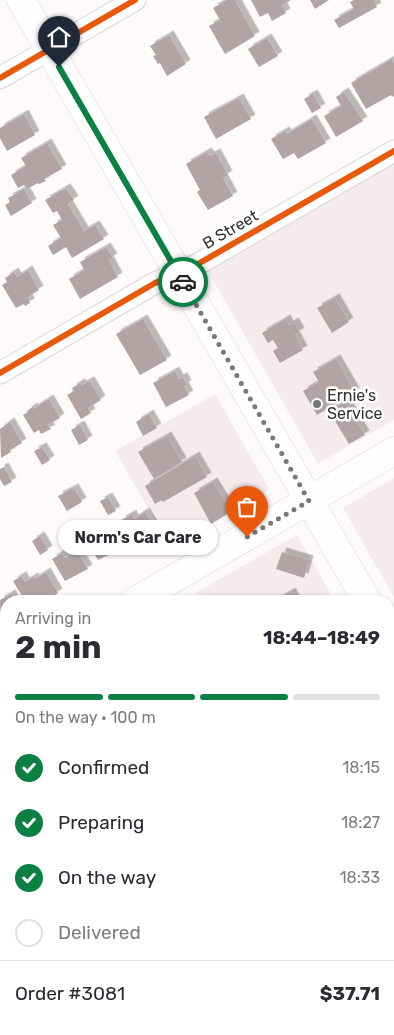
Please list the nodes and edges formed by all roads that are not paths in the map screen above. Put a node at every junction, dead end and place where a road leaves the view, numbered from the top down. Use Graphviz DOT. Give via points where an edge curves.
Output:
graph roads {
  1 [pos="21,0"];
  2 [pos="135,0"];
  3 [pos="50,50"];
  4 [pos="0,78"];
  5 [pos="394,151"];
  6 [pos="178,273"];
  7 [pos="0,373"];
  8 [pos="394,451"];
  9 [pos="309,501"];
  10 [pos="146,595"];
  11 [pos="364,595"];
  1 -- 3 [label="main road"];
  2 -- 3 [label="street"];
  3 -- 4 [label="street"];
  3 -- 6 [label="main road"];
  5 -- 6 [label="street, B Street"];
  6 -- 7 [label="street, B Street" via="155,283"];
  6 -- 9 [label="main road"];
  8 -- 9 [label="main road"];
  9 -- 10 [label="main road"];
  9 -- 11 [label="main road"];
}
